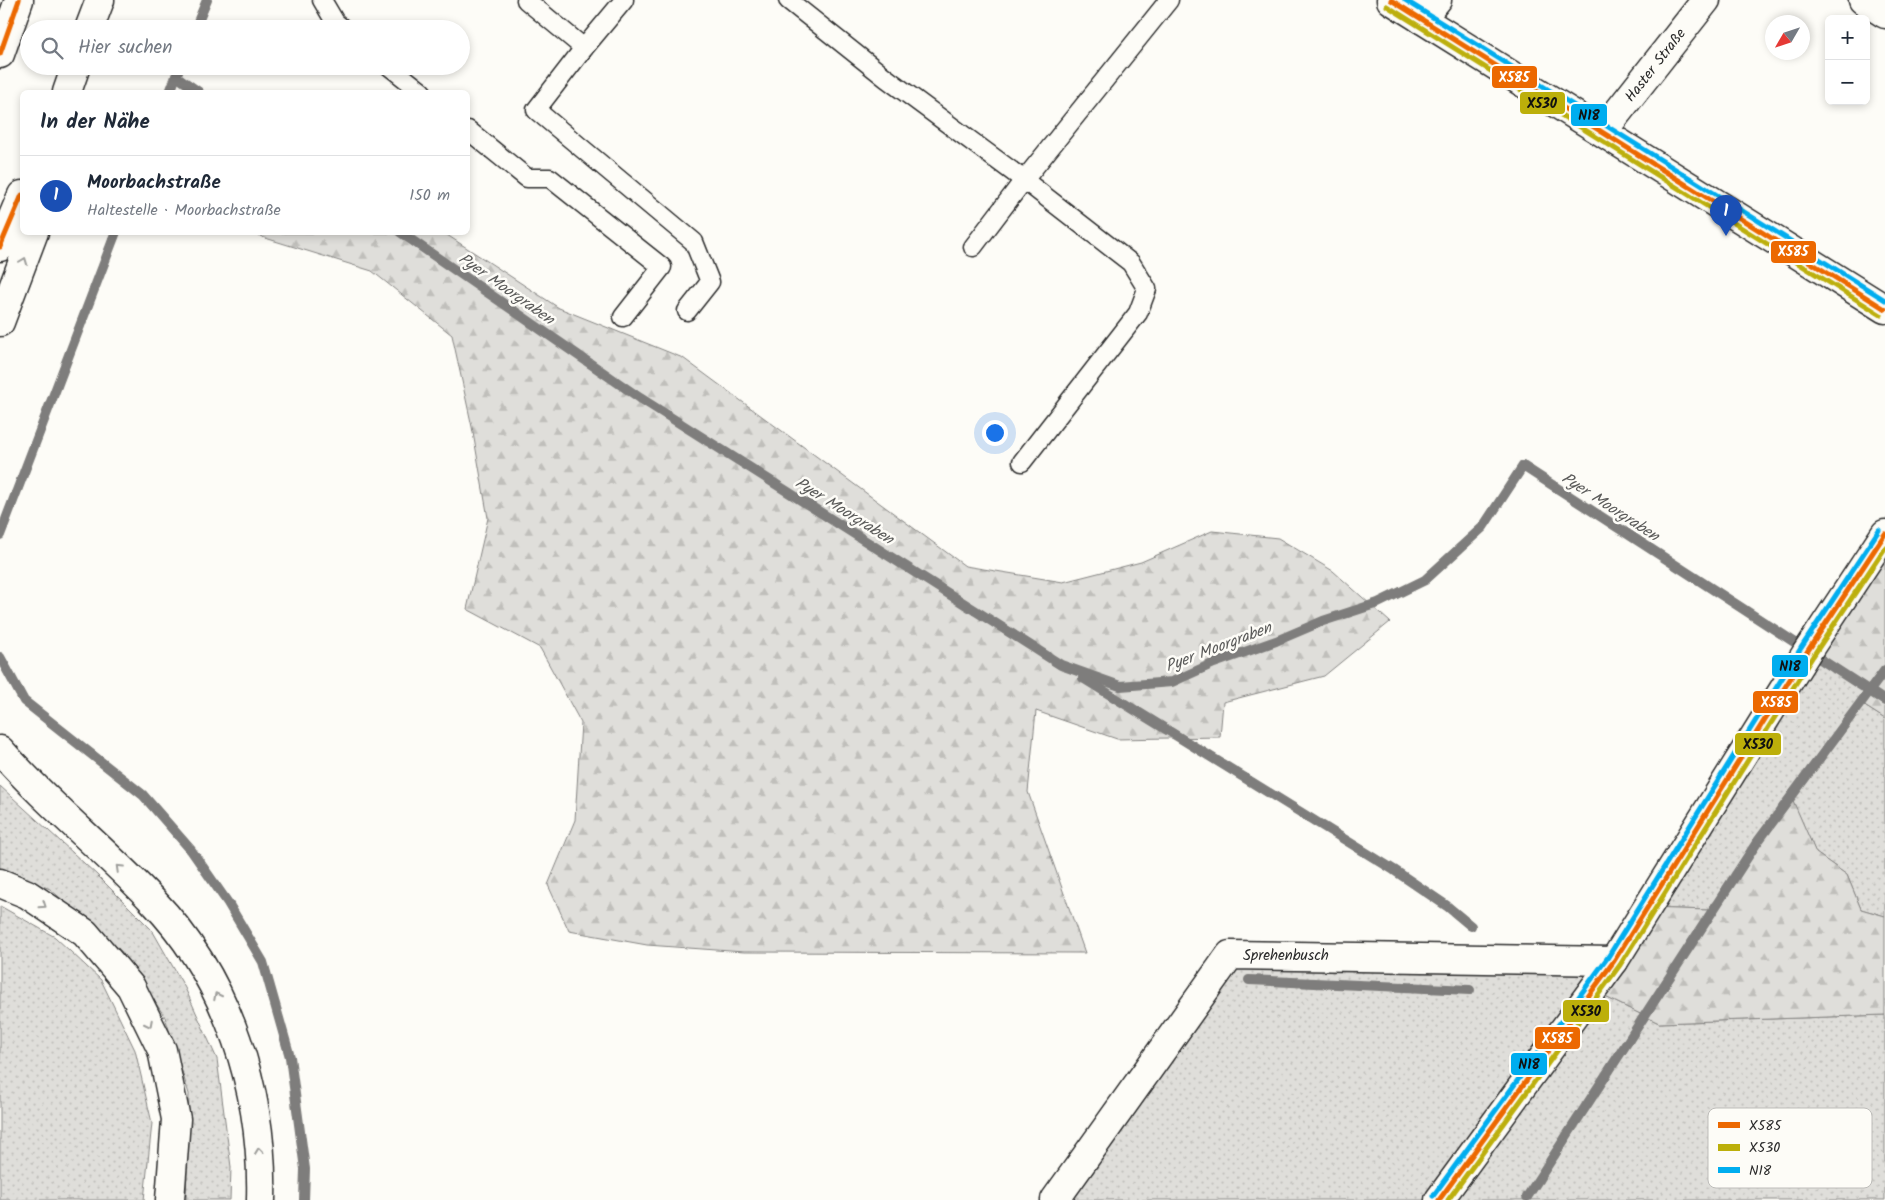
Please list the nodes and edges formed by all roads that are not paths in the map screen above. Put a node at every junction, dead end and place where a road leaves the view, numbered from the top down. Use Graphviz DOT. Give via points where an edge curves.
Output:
graph roads {
  1 [pos="19,0"];
  2 [pos="100,0"];
  3 [pos="322,0"];
  4 [pos="526,0"];
  5 [pos="624,0"];
  6 [pos="788,0"];
  7 [pos="1169,0"];
  8 [pos="1391,0"];
  9 [pos="1706,0"];
  10 [pos="1863,0"];
  11 [pos="1429,10"];
  12 [pos="1885,14"];
  13 [pos="92,20"];
  14 [pos="334,20"];
  15 [pos="584,48"];
  16 [pos="0,54"];
  17 [pos="400,75"];
  18 [pos="419,90"];
  19 [pos="1603,131"];
  20 [pos="470,132"];
  21 [pos="1024,180"];
  22 [pos="20,200"];
  23 [pos="33,235"];
  24 [pos="0,247"];
  25 [pos="973,248"];
  26 [pos="1885,309"];
  27 [pos="687,311"];
  28 [pos="623,317"];
  29 [pos="0,322"];
  30 [pos="1022,462"];
  31 [pos="1885,534"];
  32 [pos="0,750"];
  33 [pos="0,883"];
  34 [pos="1614,961"];
  35 [pos="170,1200"];
  36 [pos="260,1200"];
  37 [pos="1055,1200"];
  38 [pos="1439,1200"];
  1 -- 16 [label="main road"];
  2 -- 13 [label="main road"];
  3 -- 14 [label="lane"];
  4 -- 15 [label="lane"];
  5 -- 15 [label="lane"];
  6 -- 21 [label="lane" via="886,78"];
  7 -- 21 [label="lane"];
  8 -- 11 [label="main road"];
  9 -- 19 [label="main road, Haster Straße"];
  10 -- 12 [label="main road"];
  11 -- 19 [label="main road"];
  15 -- 27 [label="lane" via="536,110 694,242 710,282"];
  17 -- 18 [label="lane"];
  19 -- 26 [label="main road"];
  20 -- 28 [label="lane" via="527,178 550,178 662,267"];
  21 -- 25 [label="lane"];
  21 -- 30 [label="lane" via="1132,263 1147,289 1138,313"];
  22 -- 24 [label="main road"];
  29 -- 23 [label="main road, one-way"];
  31 -- 34 [label="main road"];
  36 -- 32 [label="main road, one-way" via="261,1173 253,1097 231,1022 199,960 155,902"];
  33 -- 35 [label="main road, one-way" via="27,894 85,933 131,986 162,1050 176,1118"];
  34 -- 37 [label="main road, Sprehenbusch" via="1230,955"];
  34 -- 38 [label="main road"];
}
